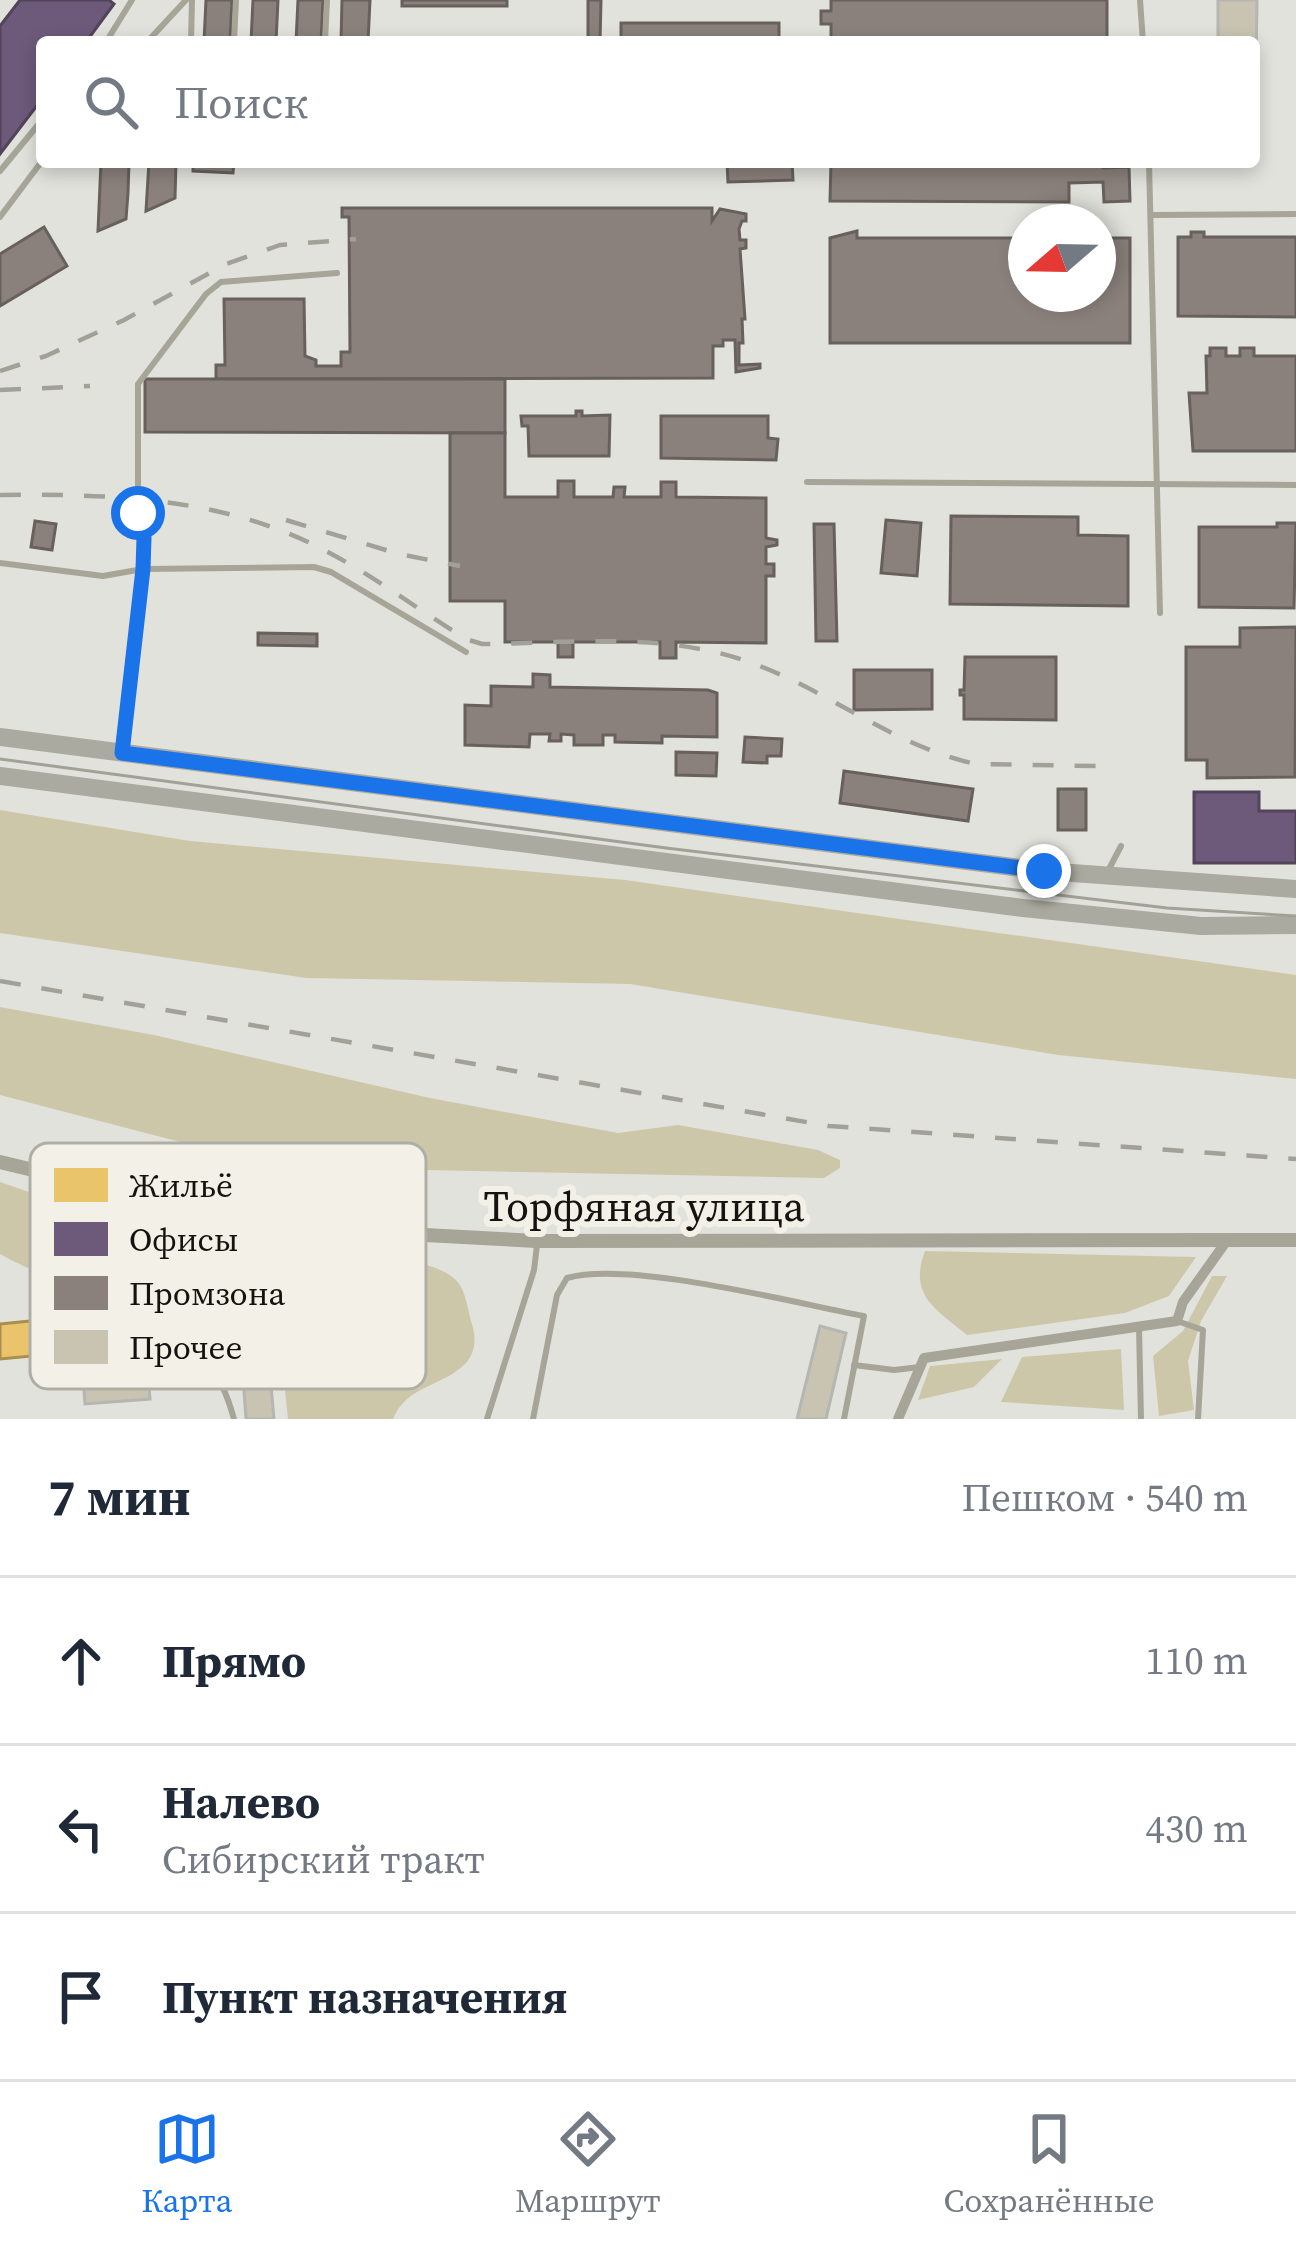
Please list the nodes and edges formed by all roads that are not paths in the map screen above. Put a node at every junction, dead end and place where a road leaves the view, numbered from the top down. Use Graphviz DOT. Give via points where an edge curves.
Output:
graph roads {
  1 [pos="132,0"];
  2 [pos="189,0"];
  3 [pos="236,0"];
  4 [pos="327,0"];
  5 [pos="1140,0"];
  6 [pos="110,36"];
  7 [pos="153,36"];
  8 [pos="191,36"];
  9 [pos="234,36"];
  10 [pos="325,36"];
  11 [pos="1143,36"];
  12 [pos="36,127"];
  13 [pos="37,168"];
  14 [pos="1149,168"];
  15 [pos="0,172"];
  16 [pos="1296,214"];
  17 [pos="1152,215"];
  18 [pos="0,217"];
  19 [pos="337,273"];
  20 [pos="807,482"];
  21 [pos="1157,482"];
  22 [pos="1296,485"];
  23 [pos="0,563"];
  24 [pos="143,569"];
  25 [pos="1160,614"];
  26 [pos="466,652"];
  27 [pos="0,737"];
  28 [pos="122,753"];
  29 [pos="0,776"];
  30 [pos="1121,846"];
  31 [pos="1106,876"];
  32 [pos="1296,889"];
  33 [pos="1296,926"];
  34 [pos="0,1162"];
  35 [pos="30,1170"];
  36 [pos="426,1234"];
  37 [pos="1228,1239"];
  38 [pos="1296,1240"];
  39 [pos="537,1241"];
  40 [pos="1177,1321"];
  41 [pos="1139,1324"];
  42 [pos="854,1365"];
  43 [pos="920,1366"];
  44 [pos="224,1389"];
  45 [pos="234,1419"];
  46 [pos="487,1419"];
  47 [pos="533,1419"];
  48 [pos="844,1419"];
  49 [pos="898,1419"];
  50 [pos="1141,1419"];
  51 [pos="1198,1419"];
  1 -- 6 [label="lane"];
  2 -- 7 [label="lane"];
  2 -- 8 [label="lane"];
  3 -- 9 [label="lane"];
  4 -- 10 [label="lane"];
  5 -- 11 [label="lane"];
  12 -- 15 [label="lane"];
  13 -- 18 [label="lane"];
  14 -- 17 [label="lane"];
  16 -- 17 [label="lane"];
  17 -- 21 [label="lane"];
  19 -- 24 [label="lane" via="221,282 138,384"];
  20 -- 21 [label="lane"];
  21 -- 22 [label="lane"];
  21 -- 25 [label="lane"];
  23 -- 24 [label="lane" via="103,576"];
  24 -- 26 [label="lane" via="331,572"];
  24 -- 28 [label="lane"];
  27 -- 28 [label="main road"];
  28 -- 31 [label="main road"];
  29 -- 33 [label="main road" via="1023,908 1202,926"];
  30 -- 31 [label="lane"];
  31 -- 32 [label="main road"];
  34 -- 35 [label="street, Торфяная улица"];
  36 -- 39 [label="street, Торфяная улица"];
  37 -- 38 [label="street, Торфяная улица"];
  37 -- 39 [label="street, Торфяная улица"];
  37 -- 40 [label="street"];
  39 -- 46 [label="lane"];
  40 -- 41 [label="street"];
  40 -- 51 [label="lane" via="1203,1330"];
  41 -- 43 [label="street" via="924,1358"];
  41 -- 50 [label="lane"];
  42 -- 43 [label="lane"];
  42 -- 47 [label="lane" via="864,1316 647,1276 585,1273 567,1278 557,1295"];
  42 -- 48 [label="lane"];
  43 -- 49 [label="street"];
  44 -- 45 [label="lane"];
}
